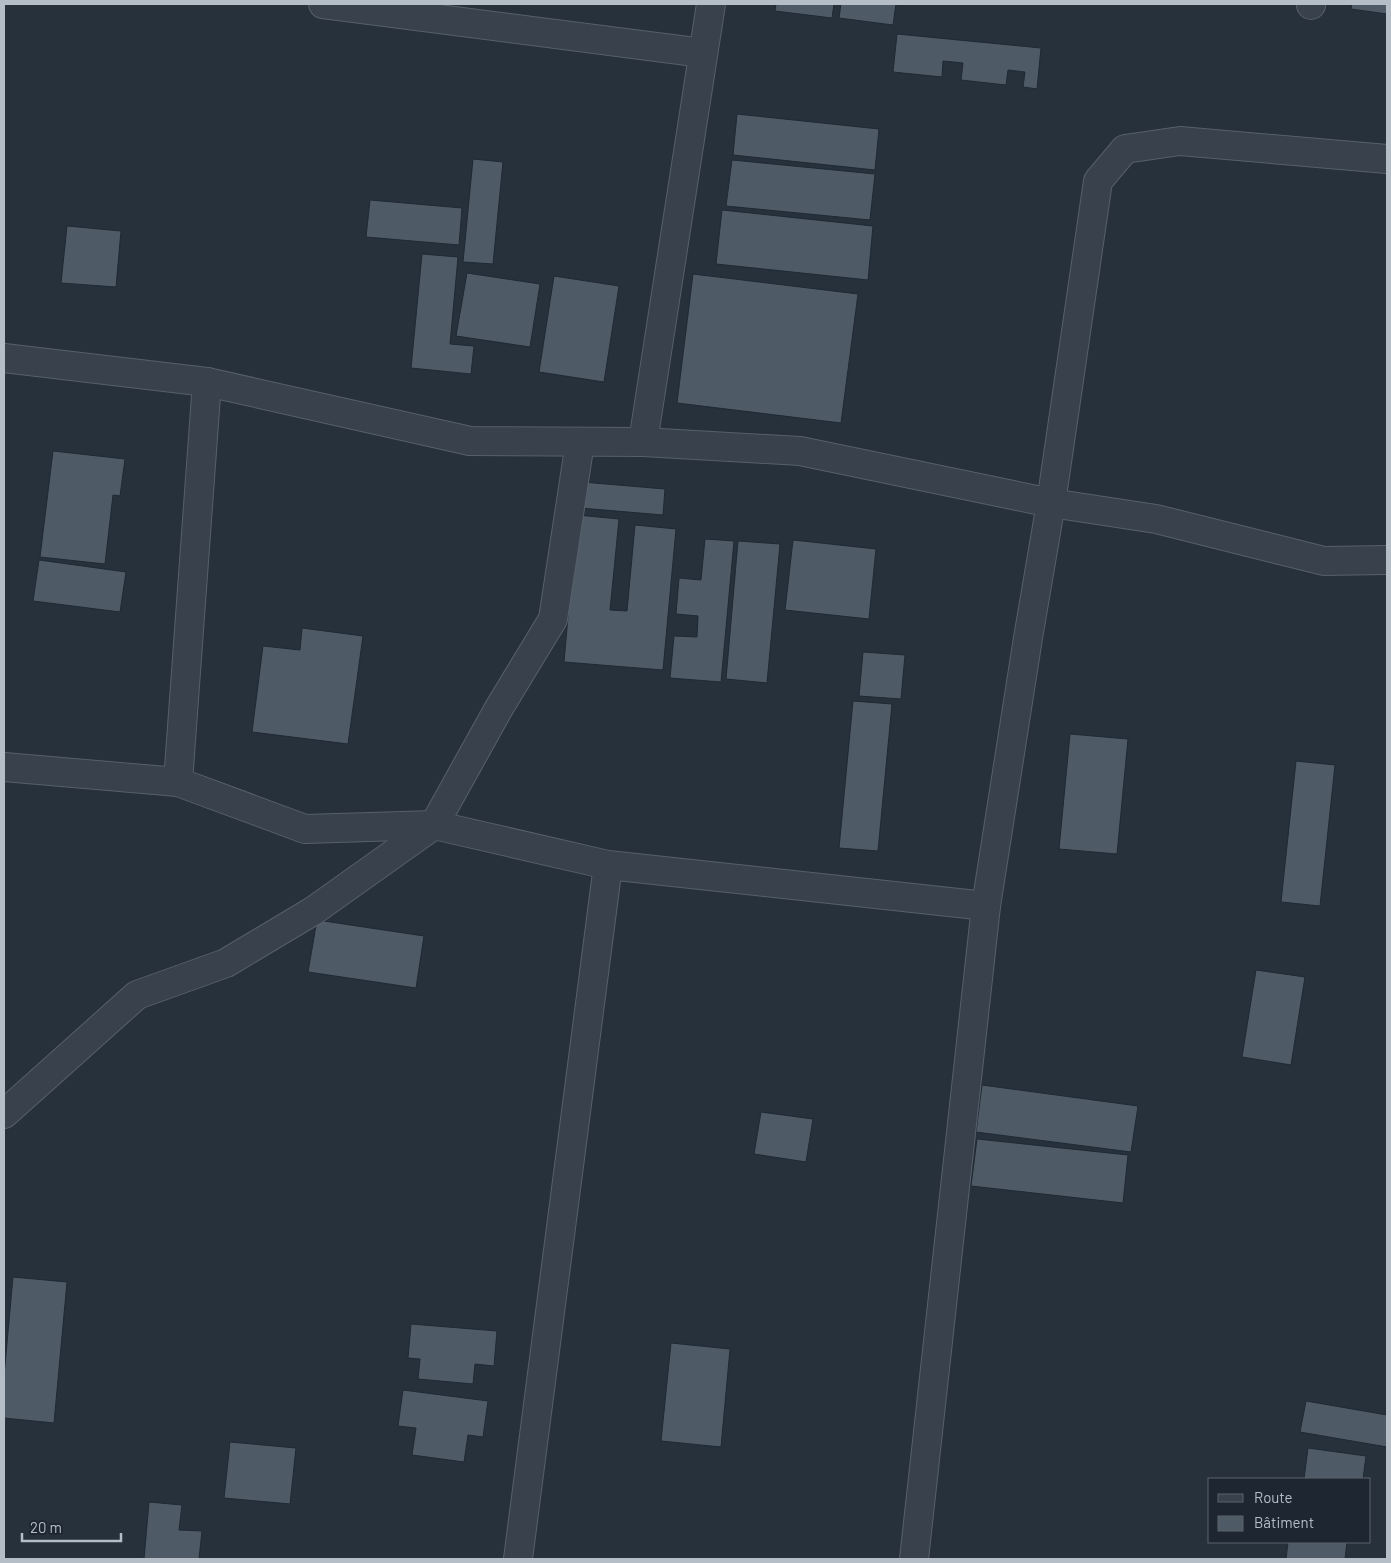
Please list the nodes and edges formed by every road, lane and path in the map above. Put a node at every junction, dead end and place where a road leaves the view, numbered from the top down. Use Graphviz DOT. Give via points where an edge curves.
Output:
graph roads {
  1 [pos="323,4"];
  2 [pos="711,4"];
  3 [pos="703,53"];
  4 [pos="1387,159"];
  5 [pos="4,358"];
  6 [pos="207,382"];
  7 [pos="580,442"];
  8 [pos="644,442"];
  9 [pos="1051,504"];
  10 [pos="1387,560"];
  11 [pos="4,767"];
  12 [pos="178,782"];
  13 [pos="434,825"];
  14 [pos="608,865"];
  15 [pos="986,906"];
  16 [pos="4,1114"];
  17 [pos="518,1559"];
  18 [pos="914,1559"];
  1 -- 3 [label="street"];
  2 -- 3 [label="street"];
  3 -- 8 [label="street"];
  4 -- 9 [label="street" via="1180,141 1125,150 1098,181"];
  5 -- 6 [label="street"];
  6 -- 7 [label="street" via="470,441"];
  6 -- 12 [label="street"];
  7 -- 8 [label="street"];
  7 -- 13 [label="street" via="553,619"];
  8 -- 9 [label="street" via="800,452"];
  9 -- 10 [label="street" via="1156,519 1324,561"];
  9 -- 15 [label="street"];
  11 -- 12 [label="street"];
  12 -- 13 [label="street" via="305,829"];
  13 -- 14 [label="street"];
  13 -- 16 [label="street" via="314,911 226,963 136,996"];
  14 -- 15 [label="street"];
  14 -- 17 [label="street"];
  15 -- 18 [label="street"];
}
